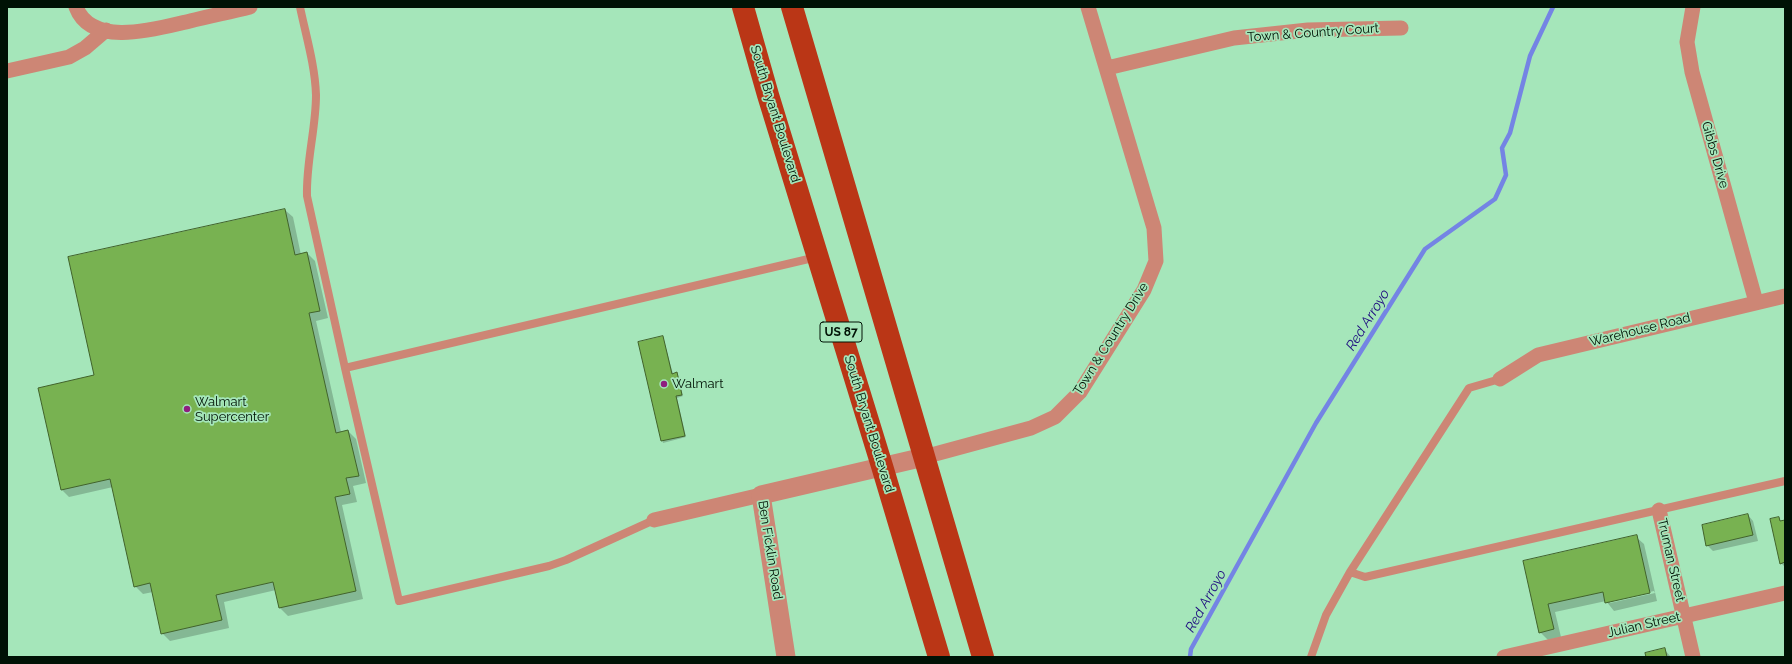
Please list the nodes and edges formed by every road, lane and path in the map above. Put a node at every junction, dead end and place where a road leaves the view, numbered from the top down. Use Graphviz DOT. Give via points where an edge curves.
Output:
graph roads {
  1 [pos="76,7"];
  2 [pos="250,7"];
  3 [pos="300,7"];
  4 [pos="743,7"];
  5 [pos="792,7"];
  6 [pos="1088,7"];
  7 [pos="1693,7"];
  8 [pos="100,28"];
  9 [pos="1401,28"];
  10 [pos="1108,68"];
  11 [pos="7,71"];
  12 [pos="818,256"];
  13 [pos="1785,296"];
  14 [pos="1756,302"];
  15 [pos="345,368"];
  16 [pos="1500,379"];
  17 [pos="924,457"];
  18 [pos="882,466"];
  19 [pos="1785,481"];
  20 [pos="761,495"];
  21 [pos="1659,510"];
  22 [pos="654,520"];
  23 [pos="1350,572"];
  24 [pos="1785,593"];
  25 [pos="1683,616"];
  26 [pos="786,657"];
  27 [pos="938,657"];
  28 [pos="983,657"];
  29 [pos="1310,657"];
  30 [pos="1504,657"];
  31 [pos="1693,657"];
  1 -- 8 [label="street" via="84,20"];
  2 -- 8 [label="street" via="136,33"];
  3 -- 15 [label="lane" via="311,53 316,95 306,178 307,196"];
  4 -- 12 [label="main road, South Bryant Boulevard / US 87"];
  5 -- 17 [label="main road"];
  6 -- 10 [label="street, Town & Country Drive"];
  7 -- 14 [label="street, Gibbs Drive" via="1687,42 1692,72"];
  8 -- 11 [label="street" via="85,48 70,57"];
  9 -- 10 [label="street, Town & Country Court" via="1308,30 1234,38"];
  10 -- 17 [label="street, Town & Country Drive" via="1154,228 1156,261 1144,290 1080,392 1056,417 1031,428"];
  12 -- 15 [label="lane"];
  12 -- 18 [label="main road, South Bryant Boulevard / US 87"];
  13 -- 14 [label="street, Warehouse Road"];
  14 -- 16 [label="street, Warehouse Road" via="1538,355"];
  15 -- 22 [label="lane" via="399,601 550,566"];
  16 -- 23 [label="lane" via="1469,388"];
  17 -- 18 [label="street, Ben Ficklin Road"];
  17 -- 28 [label="main road"];
  18 -- 20 [label="street, Ben Ficklin Road"];
  18 -- 27 [label="main road, South Bryant Boulevard / US 87"];
  19 -- 21 [label="lane"];
  20 -- 22 [label="street"];
  20 -- 26 [label="street, Ben Ficklin Road"];
  21 -- 23 [label="lane" via="1365,577"];
  21 -- 25 [label="street, Truman Street"];
  23 -- 29 [label="lane" via="1326,615"];
  24 -- 25 [label="street, Julian Street"];
  25 -- 30 [label="street, Julian Street"];
  25 -- 31 [label="street, Truman Street"];
}
